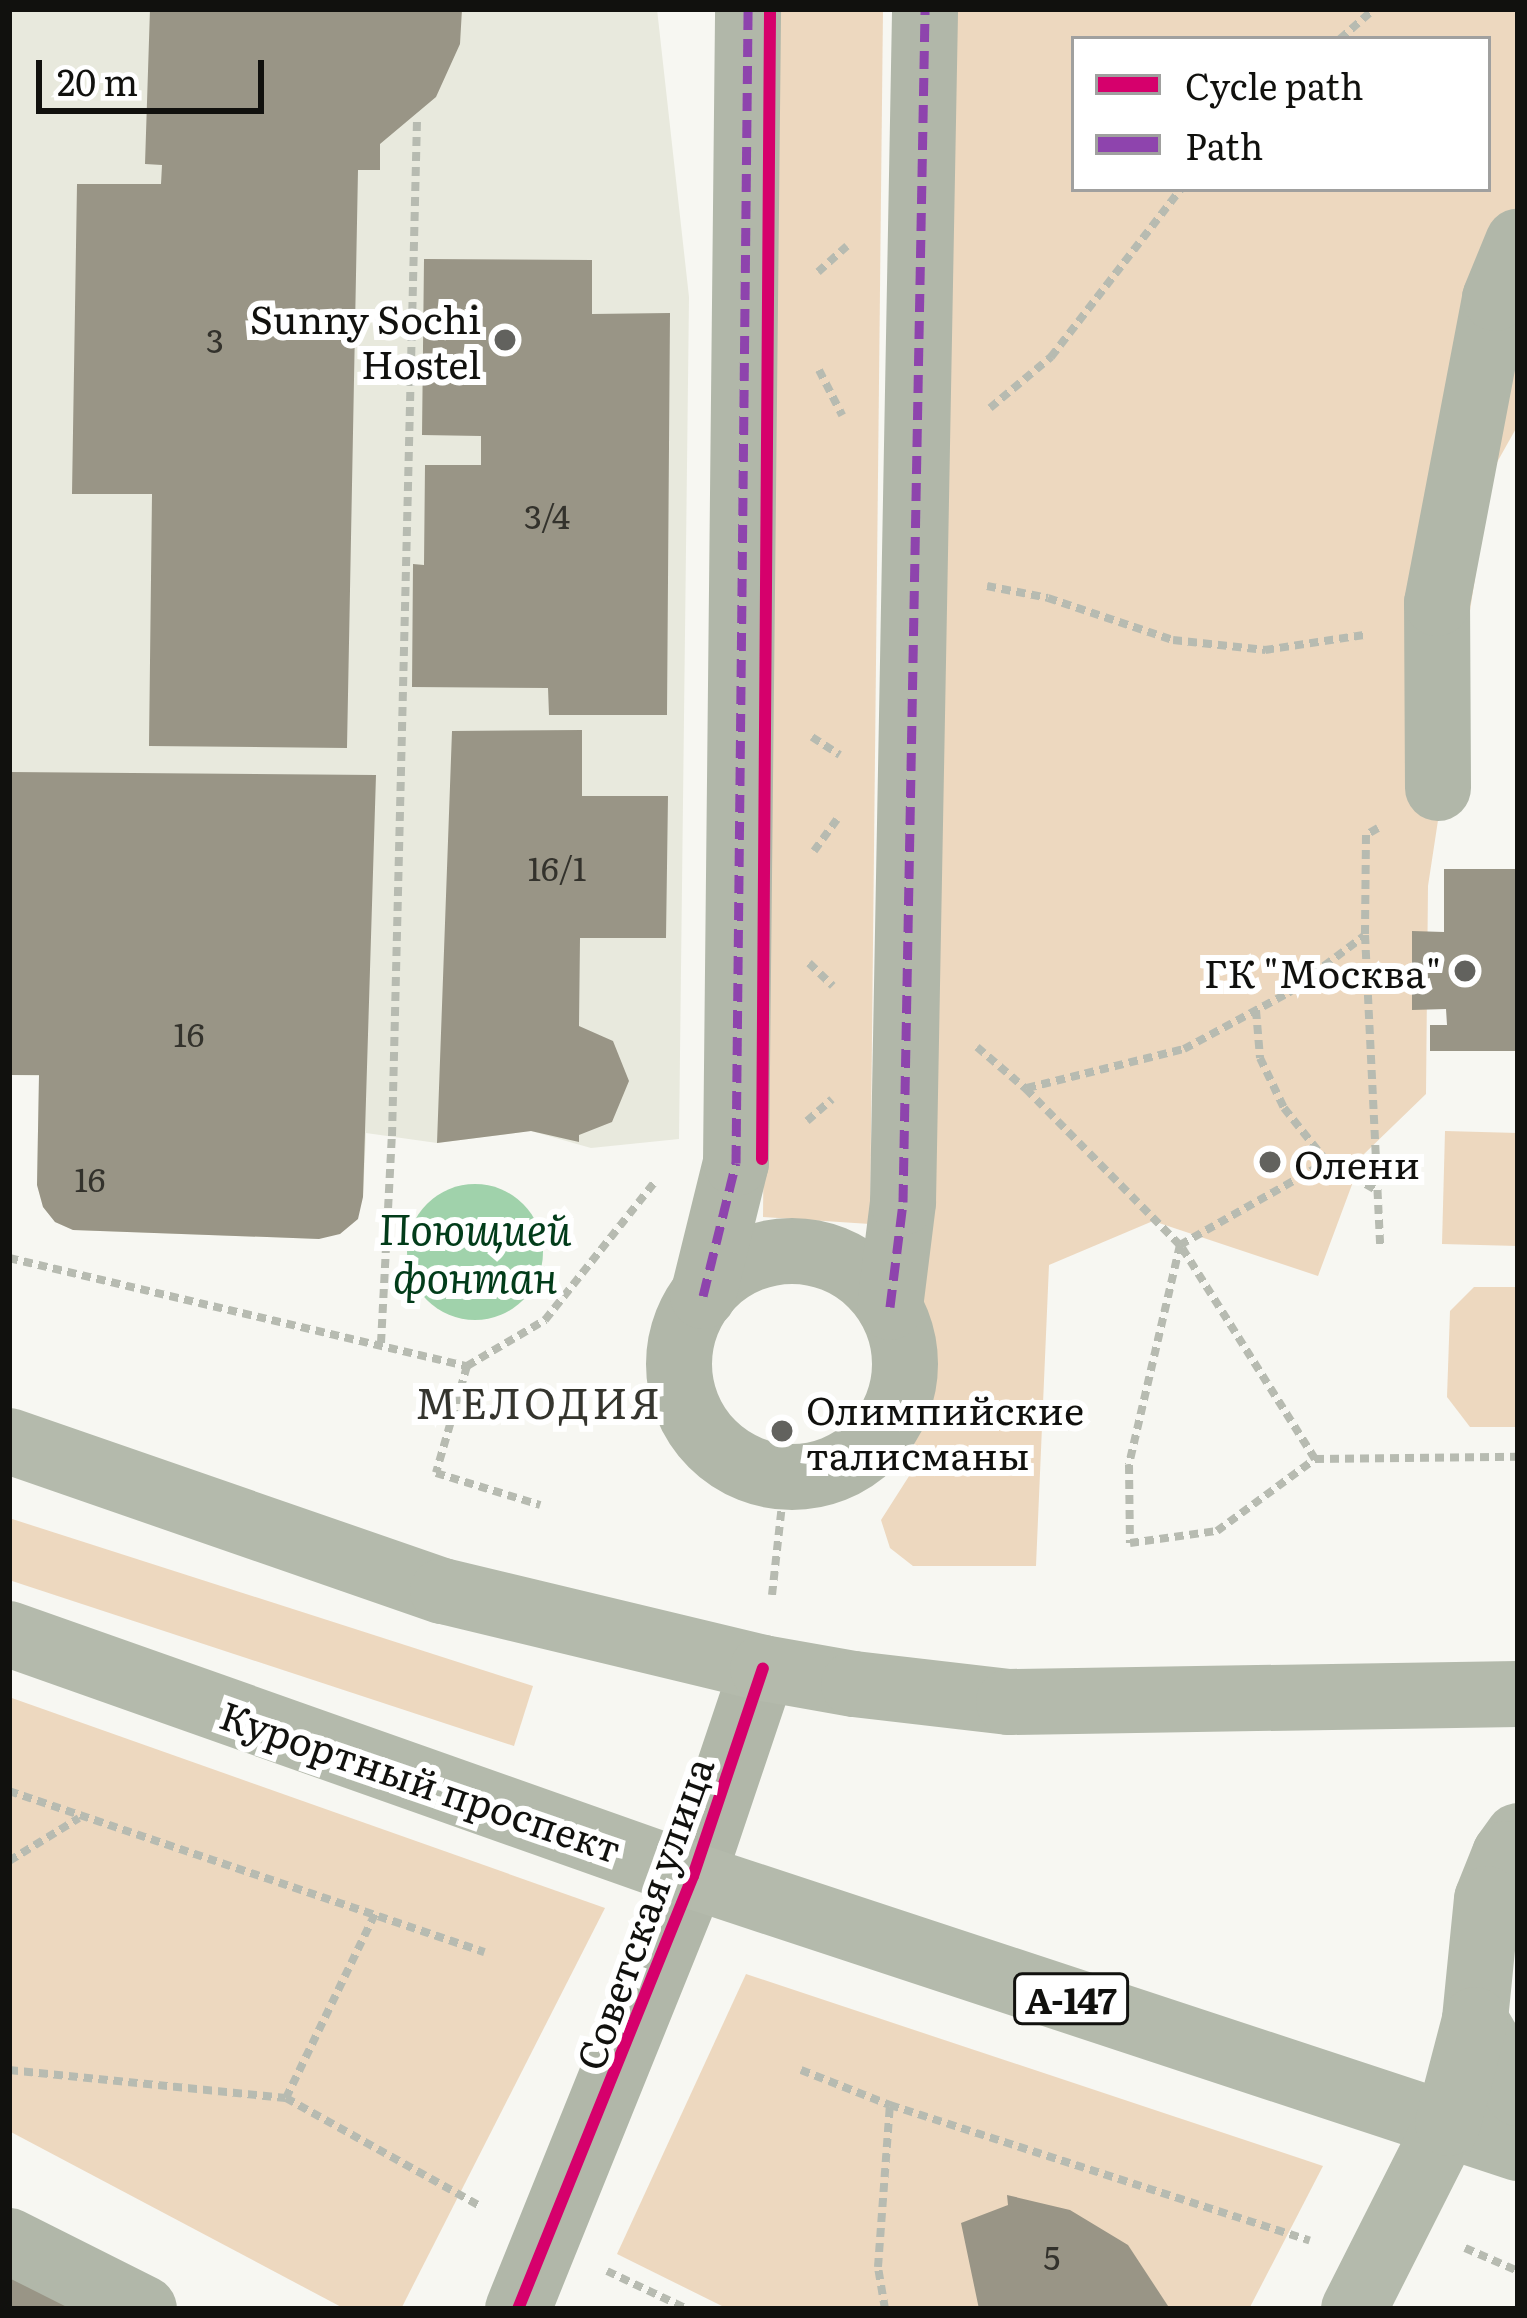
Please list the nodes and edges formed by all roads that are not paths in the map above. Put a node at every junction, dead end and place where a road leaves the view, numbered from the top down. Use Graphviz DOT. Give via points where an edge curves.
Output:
graph roads {
  1 [pos="748,9"];
  2 [pos="926,9"];
  3 [pos="1518,242"];
  4 [pos="1438,788"];
  5 [pos="703,1296"];
  6 [pos="890,1307"];
  7 [pos="9,1441"];
  8 [pos="9,1634"];
  9 [pos="763,1668"];
  10 [pos="1518,1694"];
  11 [pos="1518,1836"];
  12 [pos="693,1876"];
  13 [pos="1475,2020"];
  14 [pos="1518,2093"];
  15 [pos="1448,2123"];
  16 [pos="1518,2147"];
  17 [pos="9,2241"];
  18 [pos="144,2309"];
  19 [pos="518,2309"];
  20 [pos="1354,2309"];
  1 -- 5 [label="street" via="736,1163"];
  2 -- 6 [label="street" via="903,1202"];
  3 -- 4 [label="street" via="1495,298 1437,603"];
  5 -- 6 [label="street" via="736,1266 800,1252 861,1274"];
  5 -- 6 [label="street" via="680,1357 685,1401 724,1454 785,1477 849,1462 894,1414 906,1371"];
  7 -- 9 [label="main road" via="443,1592"];
  8 -- 12 [label="main road, Курортный проспект / А-147"];
  9 -- 10 [label="main road" via="1009,1702"];
  9 -- 12 [label="street, Советская улица"];
  11 -- 13 [label="main road" via="1487,1899"];
  12 -- 15 [label="main road, Курортный проспект / А-147"];
  12 -- 19 [label="street, Советская улица"];
  13 -- 14 [label="main road"];
  13 -- 15 [label="main road"];
  15 -- 16 [label="main road, Курортный проспект / А-147"];
  15 -- 20 [label="main road"];
  17 -- 18 [label="street"];
}
